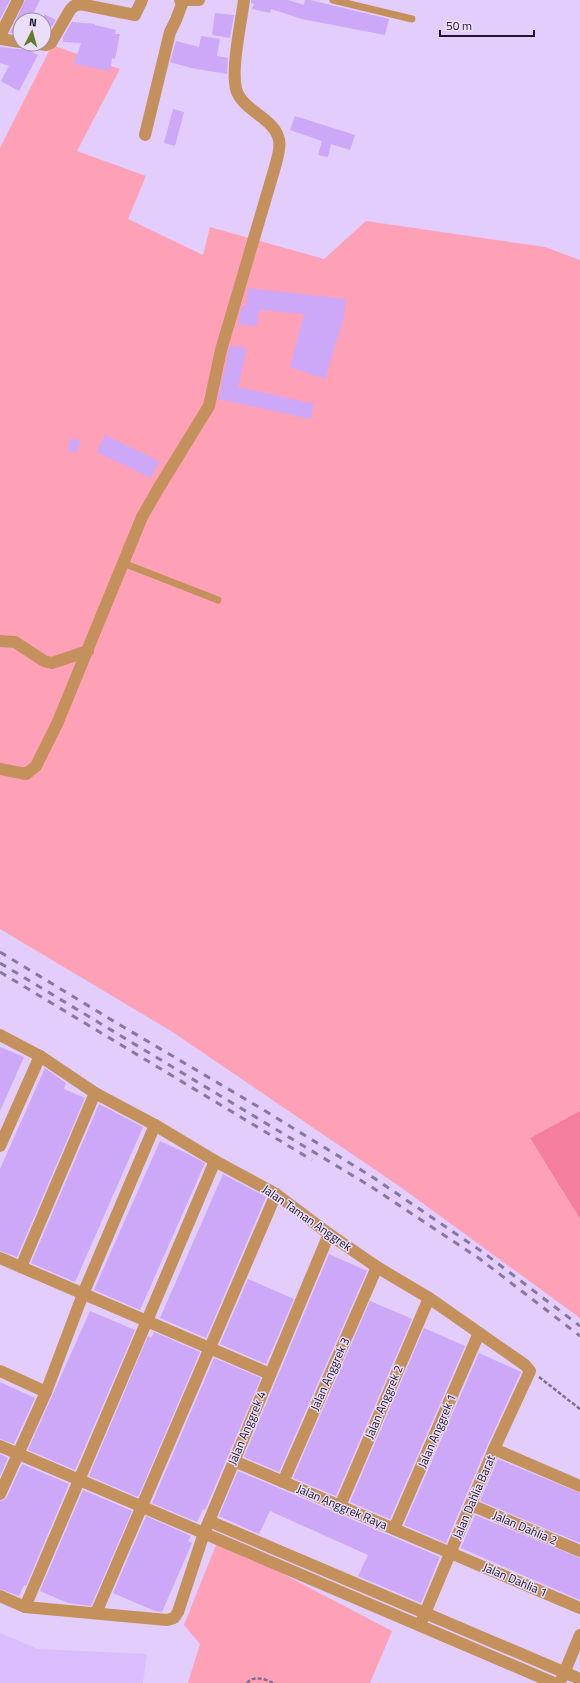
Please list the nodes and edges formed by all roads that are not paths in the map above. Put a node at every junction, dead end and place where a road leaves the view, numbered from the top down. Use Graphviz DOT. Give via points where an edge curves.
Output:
graph roads {
  1 [pos="18,0"];
  2 [pos="142,0"];
  3 [pos="181,0"];
  4 [pos="199,0"];
  5 [pos="244,0"];
  6 [pos="333,0"];
  7 [pos="412,19"];
  8 [pos="0,36"];
  9 [pos="0,39"];
  10 [pos="12,41"];
  11 [pos="52,41"];
  12 [pos="144,135"];
  13 [pos="123,563"];
  14 [pos="218,600"];
  15 [pos="0,641"];
  16 [pos="88,651"];
  17 [pos="0,769"];
  18 [pos="0,1035"];
  19 [pos="40,1056"];
  20 [pos="95,1093"];
  21 [pos="154,1125"];
  22 [pos="0,1146"];
  23 [pos="215,1161"];
  24 [pos="276,1194"];
  25 [pos="329,1234"];
  26 [pos="0,1258"];
  27 [pos="21,1267"];
  28 [pos="377,1267"];
  29 [pos="83,1294"];
  30 [pos="429,1298"];
  31 [pos="146,1321"];
  32 [pos="479,1333"];
  33 [pos="209,1348"];
  34 [pos="530,1370"];
  35 [pos="0,1371"];
  36 [pos="270,1374"];
  37 [pos="46,1392"];
  38 [pos="0,1446"];
  39 [pos="494,1449"];
  40 [pos="18,1454"];
  41 [pos="234,1461"];
  42 [pos="79,1480"];
  43 [pos="283,1482"];
  44 [pos="580,1486"];
  45 [pos="0,1494"];
  46 [pos="470,1505"];
  47 [pos="141,1506"];
  48 [pos="340,1506"];
  49 [pos="209,1521"];
  50 [pos="394,1529"];
  51 [pos="204,1533"];
  52 [pos="580,1551"];
  53 [pos="450,1553"];
  54 [pos="0,1596"];
  55 [pos="25,1606"];
  56 [pos="580,1608"];
  57 [pos="96,1613"];
  58 [pos="425,1613"];
  59 [pos="420,1625"];
  60 [pos="580,1635"];
  61 [pos="562,1678"];
  62 [pos="580,1679"];
  63 [pos="554,1683"];
  1 -- 8 [label="street"];
  2 -- 11 [label="street" via="135,15 80,4 74,6"];
  3 -- 4 [label="street"];
  3 -- 12 [label="street" via="170,32"];
  5 -- 13 [label="street" via="235,64 236,88 238,95 246,104 276,132 279,140 278,155 221,350 209,406 142,517"];
  6 -- 7 [label="lane"];
  9 -- 10 [label="street"];
  13 -- 14 [label="lane"];
  13 -- 16 [label="street"];
  15 -- 16 [label="street" via="15,642 44,661 52,663"];
  16 -- 17 [label="street" via="36,766 26,774"];
  18 -- 19 [label="street, Jalan Taman Anggrek"];
  19 -- 20 [label="street, Jalan Taman Anggrek"];
  19 -- 22 [label="street"];
  20 -- 21 [label="street, Jalan Taman Anggrek"];
  20 -- 27 [label="street"];
  21 -- 23 [label="street, Jalan Taman Anggrek"];
  21 -- 29 [label="street"];
  23 -- 24 [label="street, Jalan Taman Anggrek"];
  23 -- 31 [label="street"];
  24 -- 25 [label="street, Jalan Taman Anggrek"];
  24 -- 33 [label="street"];
  25 -- 28 [label="street, Jalan Taman Anggrek"];
  25 -- 36 [label="street, Jalan Anggrek 4"];
  26 -- 27 [label="street"];
  27 -- 29 [label="street"];
  28 -- 30 [label="street, Jalan Taman Anggrek"];
  28 -- 43 [label="street, Jalan Anggrek 3"];
  29 -- 31 [label="street"];
  29 -- 37 [label="street"];
  30 -- 32 [label="street, Jalan Taman Anggrek"];
  30 -- 48 [label="street, Jalan Anggrek 2"];
  31 -- 33 [label="street"];
  31 -- 42 [label="street"];
  32 -- 34 [label="street, Jalan Taman Anggrek"];
  32 -- 50 [label="street, Jalan Anggrek 1"];
  33 -- 36 [label="street"];
  33 -- 47 [label="street"];
  34 -- 39 [label="street, Jalan Dahlia Barat"];
  35 -- 37 [label="street"];
  36 -- 41 [label="street, Jalan Anggrek 4"];
  37 -- 40 [label="street"];
  38 -- 40 [label="street"];
  39 -- 44 [label="street"];
  39 -- 46 [label="street, Jalan Dahlia Barat"];
  40 -- 42 [label="street"];
  40 -- 45 [label="street"];
  41 -- 43 [label="street, Jalan Anggrek Raya"];
  41 -- 49 [label="street, Jalan Anggrek 4"];
  42 -- 47 [label="street"];
  42 -- 55 [label="street"];
  43 -- 48 [label="street, Jalan Anggrek Raya"];
  46 -- 52 [label="street, Jalan Dahlia 2"];
  46 -- 53 [label="street, Jalan Dahlia Barat"];
  47 -- 51 [label="street"];
  47 -- 57 [label="street"];
  48 -- 50 [label="street, Jalan Anggrek Raya"];
  49 -- 51 [label="street, Jalan Anggrek 4"];
  49 -- 58 [label="street"];
  50 -- 53 [label="street, Jalan Anggrek Raya"];
  51 -- 57 [label="street, Jalan Anggrek 4" via="174,1618 167,1620"];
  51 -- 59 [label="street"];
  53 -- 56 [label="street, Jalan Dahlia 1"];
  53 -- 58 [label="street, Jalan Dahlia Barat"];
  54 -- 55 [label="street"];
  55 -- 57 [label="street"];
  58 -- 59 [label="street, Jalan Dahlia Barat"];
  58 -- 61 [label="street"];
  59 -- 63 [label="street"];
  60 -- 61 [label="street"];
  61 -- 62 [label="street"];
}
